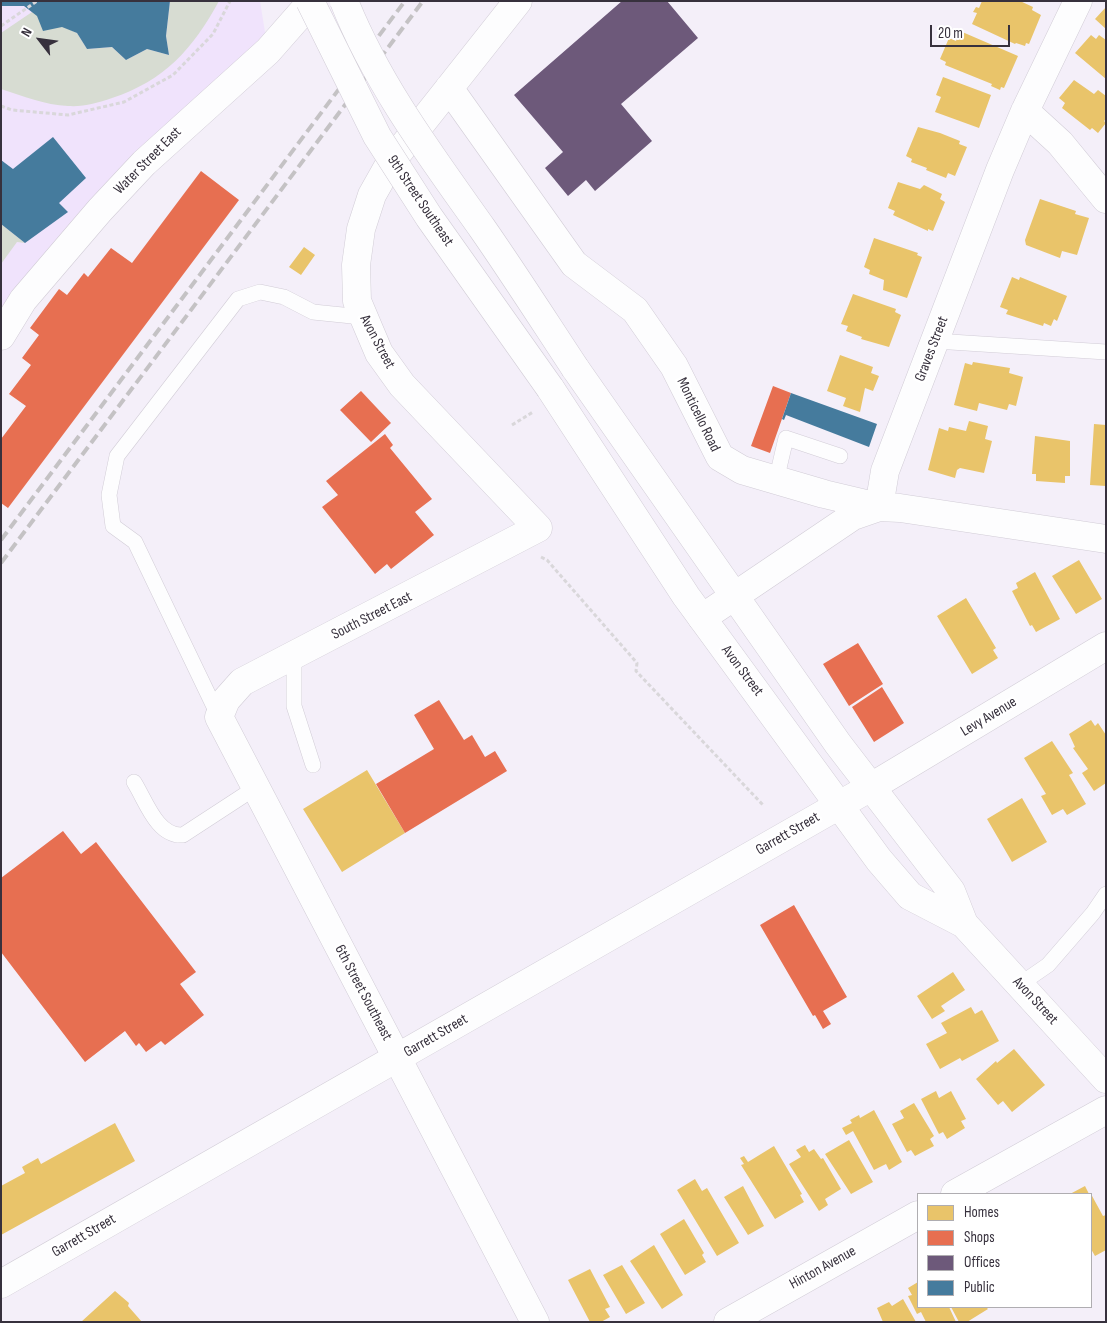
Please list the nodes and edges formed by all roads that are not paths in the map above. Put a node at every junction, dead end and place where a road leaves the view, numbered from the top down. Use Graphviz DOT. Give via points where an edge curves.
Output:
graph roads {
  1 [pos="311,1"];
  2 [pos="344,1"];
  3 [pos="518,1"];
  4 [pos="1078,1"];
  5 [pos="449,88"];
  6 [pos="1025,111"];
  7 [pos="1106,198"];
  8 [pos="362,316"];
  9 [pos="1,336"];
  10 [pos="935,341"];
  11 [pos="1106,352"];
  12 [pos="545,398"];
  13 [pos="840,456"];
  14 [pos="776,480"];
  15 [pos="879,508"];
  16 [pos="538,528"];
  17 [pos="1106,539"];
  18 [pos="733,596"];
  19 [pos="702,618"];
  20 [pos="1106,646"];
  21 [pos="294,655"];
  22 [pos="220,717"];
  23 [pos="313,766"];
  24 [pos="134,782"];
  25 [pos="871,787"];
  26 [pos="255,788"];
  27 [pos="840,804"];
  28 [pos="1106,894"];
  29 [pos="964,924"];
  30 [pos="1019,985"];
  31 [pos="397,1059"];
  32 [pos="1106,1078"];
  33 [pos="1106,1110"];
  34 [pos="957,1193"];
  35 [pos="917,1216"];
  36 [pos="1,1284"];
  37 [pos="535,1322"];
  38 [pos="728,1322"];
  1 -- 9 [label="street, Water Street East" via="268,51 144,163 100,210 23,300"];
  1 -- 12 [label="street, 9th Street Southeast, bridge" via="377,136"];
  2 -- 18 [label="street, Avon Street, bridge" via="356,30 406,120"];
  3 -- 5 [label="street, Avon Street"];
  4 -- 6 [label="street, Graves Street"];
  5 -- 8 [label="street, Avon Street" via="390,163 372,195 361,229 356,265 357,301"];
  5 -- 14 [label="street, Monticello Road" via="574,264 635,310 674,366 720,457 742,470"];
  6 -- 7 [label="street" via="1060,143"];
  6 -- 10 [label="street, Graves Street"];
  8 -- 16 [label="street, Avon Street" via="379,353 402,386"];
  8 -- 22 [label="lane" via="313,312 284,297 260,292 238,299 117,456 109,495 113,526 135,542"];
  10 -- 11 [label="lane"];
  10 -- 15 [label="street, Graves Street" via="885,471"];
  12 -- 19 [label="street, Avon Street"];
  13 -- 14 [label="lane" via="786,438"];
  14 -- 15 [label="street, Monticello Road"];
  15 -- 17 [label="street, Monticello Road" via="900,508"];
  15 -- 18 [label="street" via="853,516"];
  16 -- 21 [label="street, South Street East"];
  18 -- 19 [label="street"];
  18 -- 25 [label="street, Avon Street"];
  19 -- 27 [label="street, Avon Street"];
  20 -- 25 [label="street, Levy Avenue"];
  21 -- 22 [label="street, South Street East" via="234,688"];
  21 -- 23 [label="lane" via="294,706"];
  22 -- 26 [label="street, 6th Street Southeast"];
  24 -- 26 [label="lane" via="162,829 173,836 183,835"];
  25 -- 27 [label="street, Garrett Street"];
  25 -- 29 [label="street, Avon Street" via="951,891"];
  26 -- 31 [label="street, 6th Street Southeast"];
  27 -- 29 [label="street, Avon Street" via="879,860 910,896"];
  27 -- 31 [label="street, Garrett Street"];
  28 -- 30 [label="lane" via="1048,965"];
  29 -- 30 [label="street, Avon Street"];
  30 -- 32 [label="street, Avon Street"];
  31 -- 36 [label="street, Garrett Street"];
  31 -- 37 [label="street, 6th Street Southeast"];
  33 -- 34 [label="street"];
  35 -- 38 [label="street, Hinton Avenue"];
}
